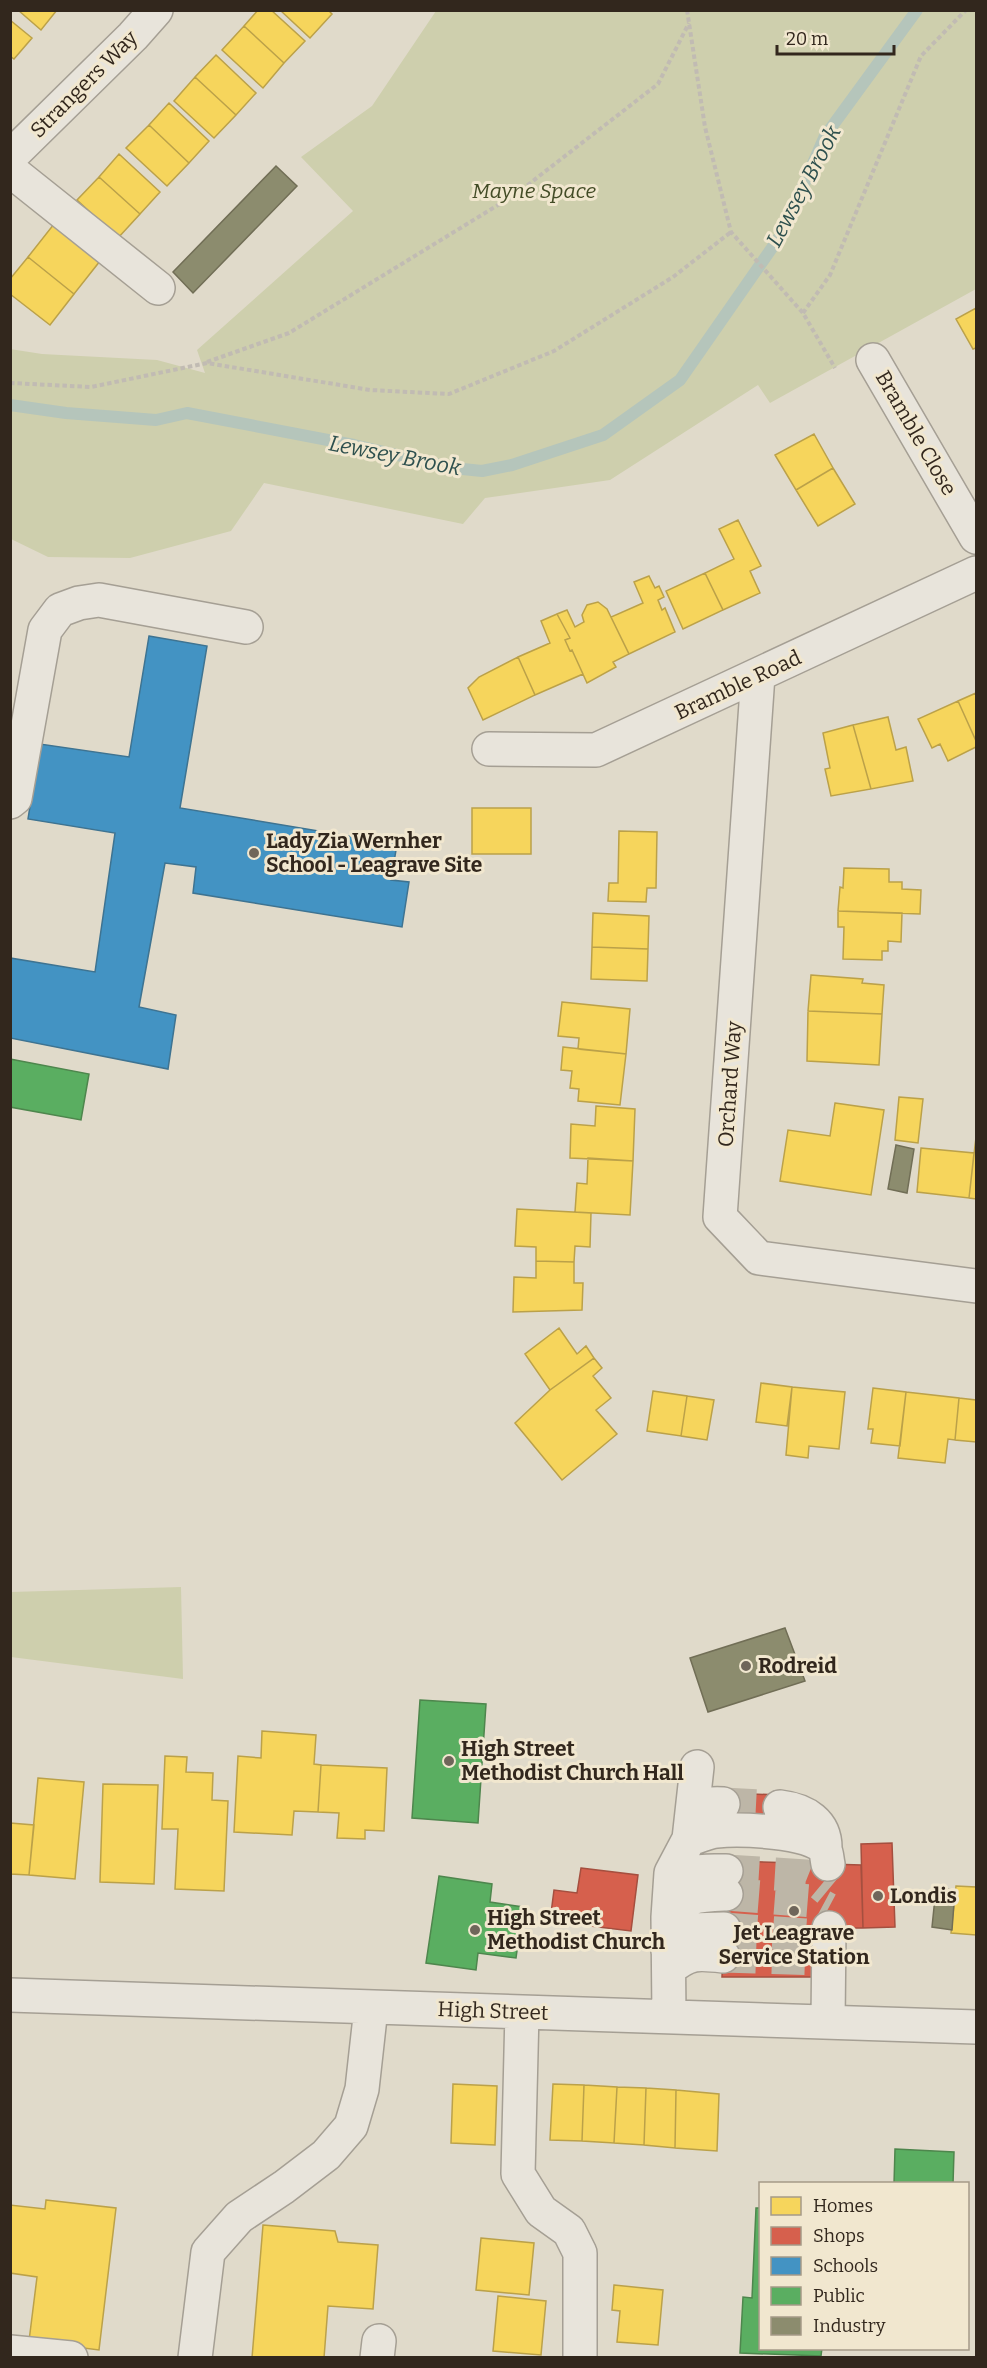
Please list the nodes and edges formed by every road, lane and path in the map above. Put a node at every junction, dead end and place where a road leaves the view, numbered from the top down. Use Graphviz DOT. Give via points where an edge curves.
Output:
graph roads {
  1 [pos="156,10"];
  2 [pos="687,10"];
  3 [pos="966,10"];
  4 [pos="689,23"];
  5 [pos="10,157"];
  6 [pos="10,170"];
  7 [pos="731,232"];
  8 [pos="158,288"];
  9 [pos="803,313"];
  10 [pos="873,360"];
  11 [pos="207,363"];
  12 [pos="10,384"];
  13 [pos="976,537"];
  14 [pos="976,573"];
  15 [pos="246,627"];
  16 [pos="758,675"];
  17 [pos="489,749"];
  18 [pos="10,802"];
  19 [pos="976,1286"];
  20 [pos="697,1767"];
  21 [pos="723,1804"];
  22 [pos="780,1807"];
  23 [pos="690,1826"];
  24 [pos="726,1882"];
  25 [pos="669,1932"];
  26 [pos="724,1942"];
  27 [pos="825,1946"];
  28 [pos="10,1995"];
  29 [pos="371,2008"];
  30 [pos="522,2012"];
  31 [pos="669,2016"];
  32 [pos="828,2022"];
  33 [pos="976,2027"];
  34 [pos="10,2352"];
  35 [pos="72,2358"];
  36 [pos="195,2358"];
  37 [pos="580,2358"];
  1 -- 5 [label="street, Strangers Way"];
  2 -- 4 [label="path"];
  3 -- 9 [label="path" via="921,56 830,275"];
  4 -- 7 [label="path" via="705,127"];
  4 -- 11 [label="path" via="658,84 516,194 289,333"];
  6 -- 8 [label="street"];
  7 -- 9 [label="path"];
  7 -- 11 [label="path" via="673,277 554,351 449,394 370,390"];
  9 -- 10 [label="path" via="843,381"];
  10 -- 13 [label="street, Bramble Close"];
  11 -- 12 [label="path" via="91,387"];
  14 -- 16 [label="street, Bramble Road"];
  15 -- 18 [label="street" via="99,600 60,610 45,630 15,798"];
  16 -- 17 [label="street, Bramble Road" via="596,750"];
  16 -- 19 [label="street, Orchard Way" via="720,1217 759,1258"];
  20 -- 23 [label="street"];
  21 -- 23 [label="street" via="697,1807"];
  22 -- 23 [label="street" via="794,1809 816,1821 825,1840 826,1857 813,1840 774,1832 713,1831"];
  23 -- 25 [label="street" via="671,1874"];
  24 -- 25 [label="street" via="686,1899 674,1909"];
  25 -- 26 [label="street" via="678,1961"];
  25 -- 31 [label="street"];
  27 -- 32 [label="street"];
  28 -- 29 [label="street, High Street"];
  29 -- 30 [label="street, High Street"];
  29 -- 36 [label="street" via="362,2089 351,2126 326,2155 239,2217 208,2252"];
  30 -- 31 [label="street, High Street"];
  30 -- 37 [label="street" via="518,2174 541,2211 569,2231 580,2253"];
  31 -- 32 [label="street, High Street"];
  32 -- 33 [label="street, High Street"];
  34 -- 35 [label="street"];
}
